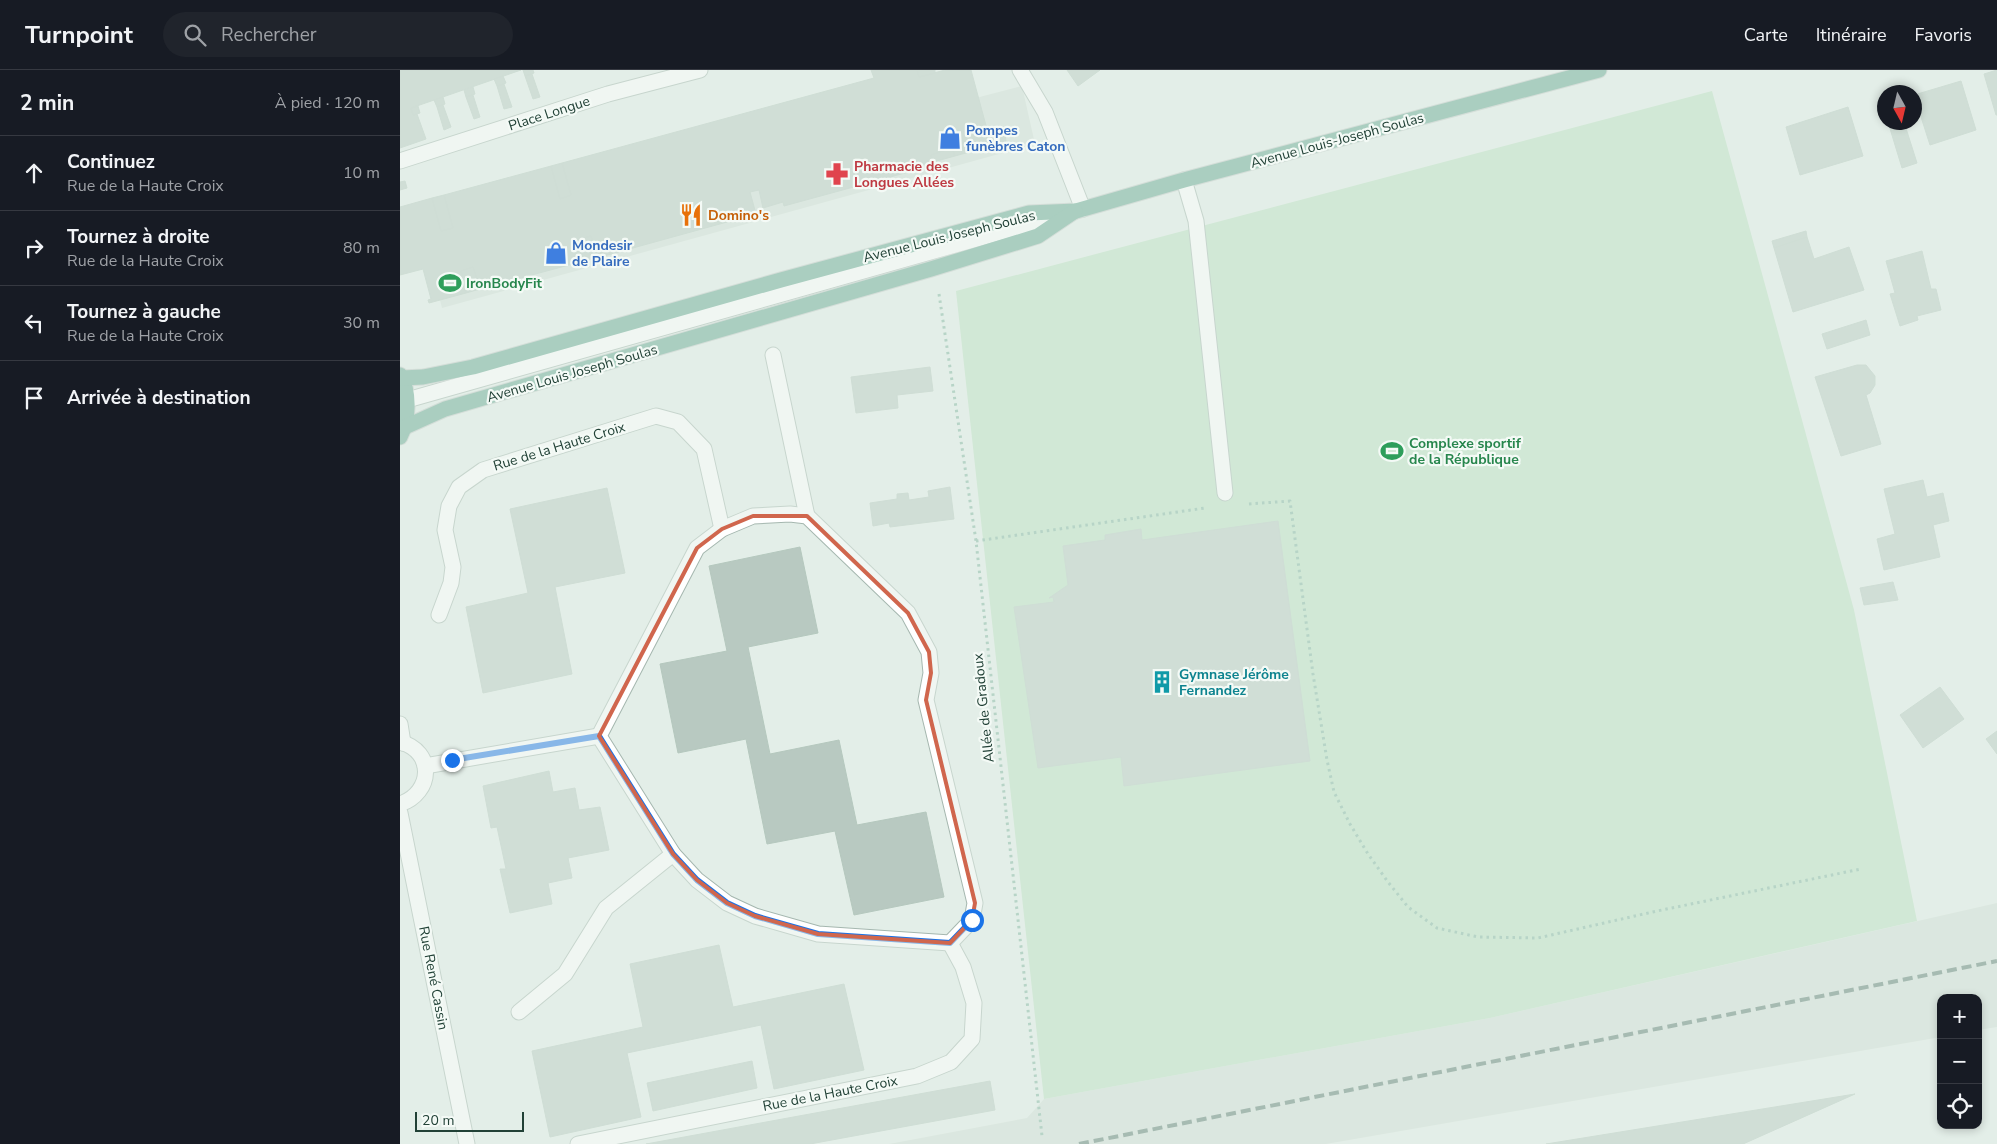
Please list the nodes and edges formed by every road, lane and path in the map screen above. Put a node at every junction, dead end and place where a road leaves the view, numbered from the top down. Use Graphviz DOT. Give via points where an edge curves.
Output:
graph roads {
  1 [pos="700,70"];
  2 [pos="1020,70"];
  3 [pos="1599,70"];
  4 [pos="400,161"];
  5 [pos="1184,180"];
  6 [pos="1080,210"];
  7 [pos="938,292"];
  8 [pos="773,355"];
  9 [pos="401,376"];
  10 [pos="403,401"];
  11 [pos="403,432"];
  12 [pos="1225,493"];
  13 [pos="1290,501"];
  14 [pos="1202,508"];
  15 [pos="807,516"];
  16 [pos="722,529"];
  17 [pos="976,541"];
  18 [pos="439,615"];
  19 [pos="400,724"];
  20 [pos="599,736"];
  21 [pos="402,742"];
  22 [pos="425,766"];
  23 [pos="400,804"];
  24 [pos="400,813"];
  25 [pos="673,854"];
  26 [pos="1861,869"];
  27 [pos="950,943"];
  28 [pos="519,1012"];
  29 [pos="1042,1136"];
  30 [pos="467,1144"];
  31 [pos="578,1144"];
  1 -- 4 [label="street, Place Longue" via="608,94"];
  2 -- 6 [label="street" via="1045,112"];
  3 -- 5 [label="main road, Avenue Louis-Joseph Soulas"];
  5 -- 6 [label="main road, Avenue Louis-Joseph Soulas"];
  5 -- 12 [label="street" via="1196,221"];
  6 -- 9 [label="main road, Avenue Louis Joseph Soulas" via="1029,213 473,367 423,377"];
  6 -- 10 [label="street"];
  6 -- 11 [label="main road, Avenue Louis Joseph Soulas" via="1038,236 445,409"];
  7 -- 17 [label="path, Allée de Gradoux"];
  8 -- 15 [label="street"];
  9 -- 10 [label="main road"];
  10 -- 11 [label="main road"];
  13 -- 26 [label="path" via="1313,674 1334,792 1359,839 1388,882 1408,907 1437,928 1478,936 1538,938"];
  14 -- 17 [label="path"];
  15 -- 16 [label="street" via="753,516"];
  15 -- 27 [label="street" via="908,613 929,652 932,673 926,700 975,903 972,920"];
  16 -- 18 [label="street, Rue de la Haute Croix" via="704,448 678,422 656,416 483,470 459,487 449,506 445,530 453,566 451,583"];
  16 -- 20 [label="street" via="697,548"];
  17 -- 29 [label="path, Allée de Gradoux"];
  19 -- 21 [label="street"];
  20 -- 22 [label="street"];
  20 -- 25 [label="street"];
  21 -- 22 [label="street" via="414,748"];
  22 -- 23 [label="street" via="423,786 417,795"];
  24 -- 30 [label="street, Rue René Cassin"];
  25 -- 27 [label="street" via="697,880 727,903 755,916 818,934"];
  25 -- 28 [label="street" via="606,908 565,974"];
  27 -- 31 [label="street, Rue de la Haute Croix" via="963,967 974,1003 972,1039 951,1062 917,1076"];
}
